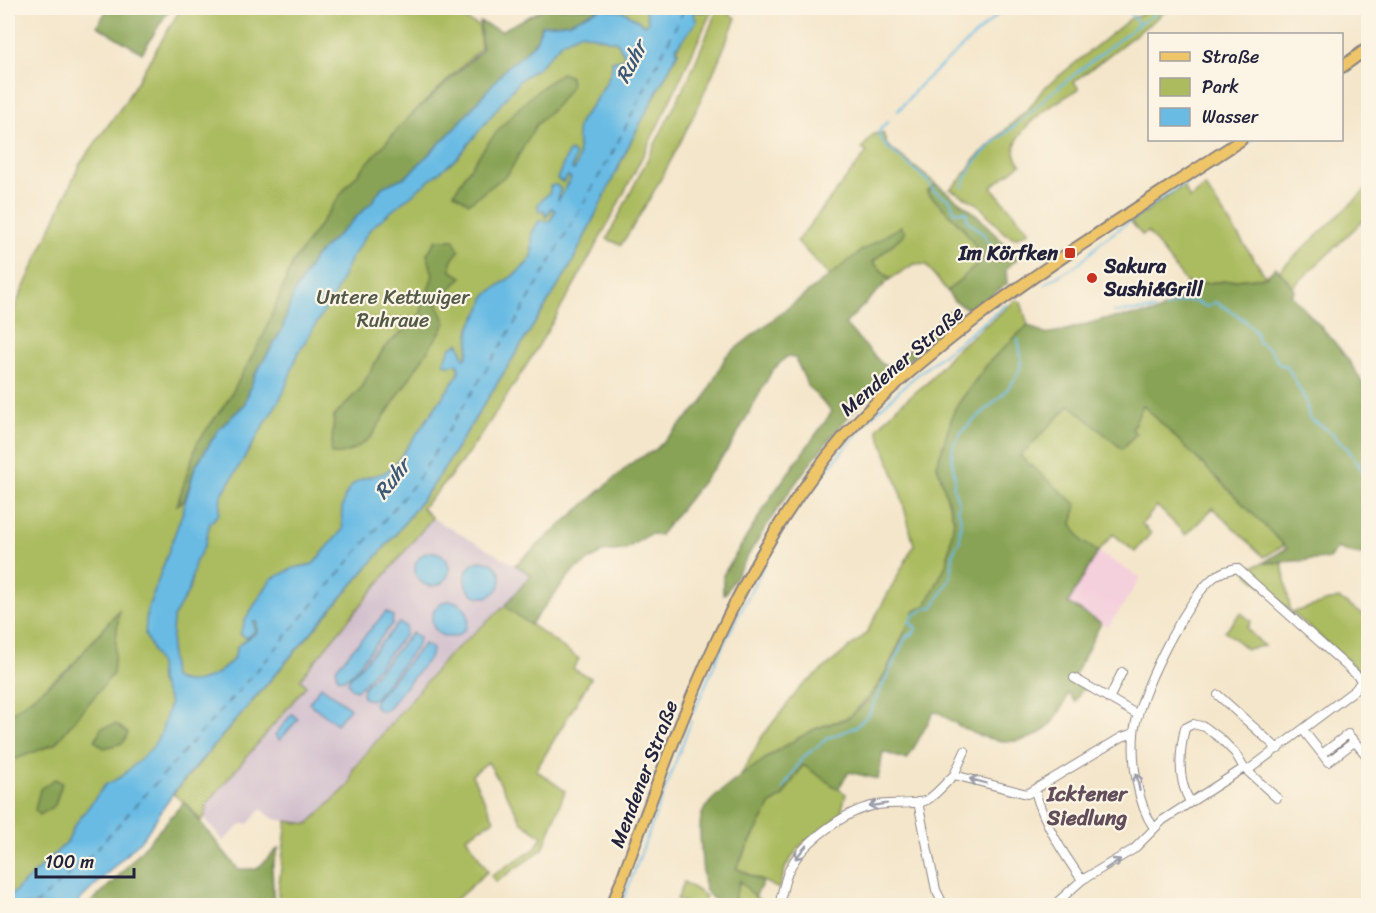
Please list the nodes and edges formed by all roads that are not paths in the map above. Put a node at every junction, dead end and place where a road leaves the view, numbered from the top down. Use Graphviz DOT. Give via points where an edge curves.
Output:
graph roads {
  1 [pos="1368,48"];
  2 [pos="1343,67"];
  3 [pos="1239,141"];
  4 [pos="1122,672"];
  5 [pos="1074,678"];
  6 [pos="1218,694"];
  7 [pos="1109,699"];
  8 [pos="1138,715"];
  9 [pos="1303,730"];
  10 [pos="1134,734"];
  11 [pos="1278,749"];
  12 [pos="965,751"];
  13 [pos="1366,754"];
  14 [pos="1245,769"];
  15 [pos="954,775"];
  16 [pos="1035,791"];
  17 [pos="1275,794"];
  18 [pos="918,802"];
  19 [pos="1190,802"];
  20 [pos="1154,828"];
  21 [pos="1082,880"];
  22 [pos="780,902"];
  23 [pos="612,906"];
  24 [pos="944,906"];
  25 [pos="1053,906"];
  1 -- 2 [label="main road"];
  3 -- 23 [label="main road, Mendener Straße" via="1016,289 896,384 813,474 780,523 730,613 702,674"];
  4 -- 7 [label="street"];
  5 -- 7 [label="street"];
  6 -- 11 [label="street"];
  7 -- 8 [label="street"];
  8 -- 9 [label="street" via="1178,625 1195,599 1215,576 1237,568 1362,680 1355,690"];
  8 -- 10 [label="street"];
  9 -- 11 [label="street"];
  9 -- 13 [label="street" via="1322,754 1348,734"];
  10 -- 16 [label="street" via="1122,737"];
  20 -- 10 [label="street, one-way" via="1138,787"];
  11 -- 14 [label="street"];
  12 -- 15 [label="street"];
  14 -- 17 [label="street"];
  14 -- 19 [label="street"];
  14 -- 19 [label="street" via="1213,732 1188,724 1180,760 1182,784"];
  16 -- 15 [label="street, one-way" via="1027,794"];
  15 -- 18 [label="street" via="928,799"];
  16 -- 21 [label="street" via="1056,840"];
  18 -- 22 [label="street, one-way" via="859,809 809,842 788,871"];
  18 -- 24 [label="street" via="936,890"];
  19 -- 20 [label="street"];
  21 -- 20 [label="street, one-way" via="1117,862"];
  21 -- 25 [label="street"];
}
